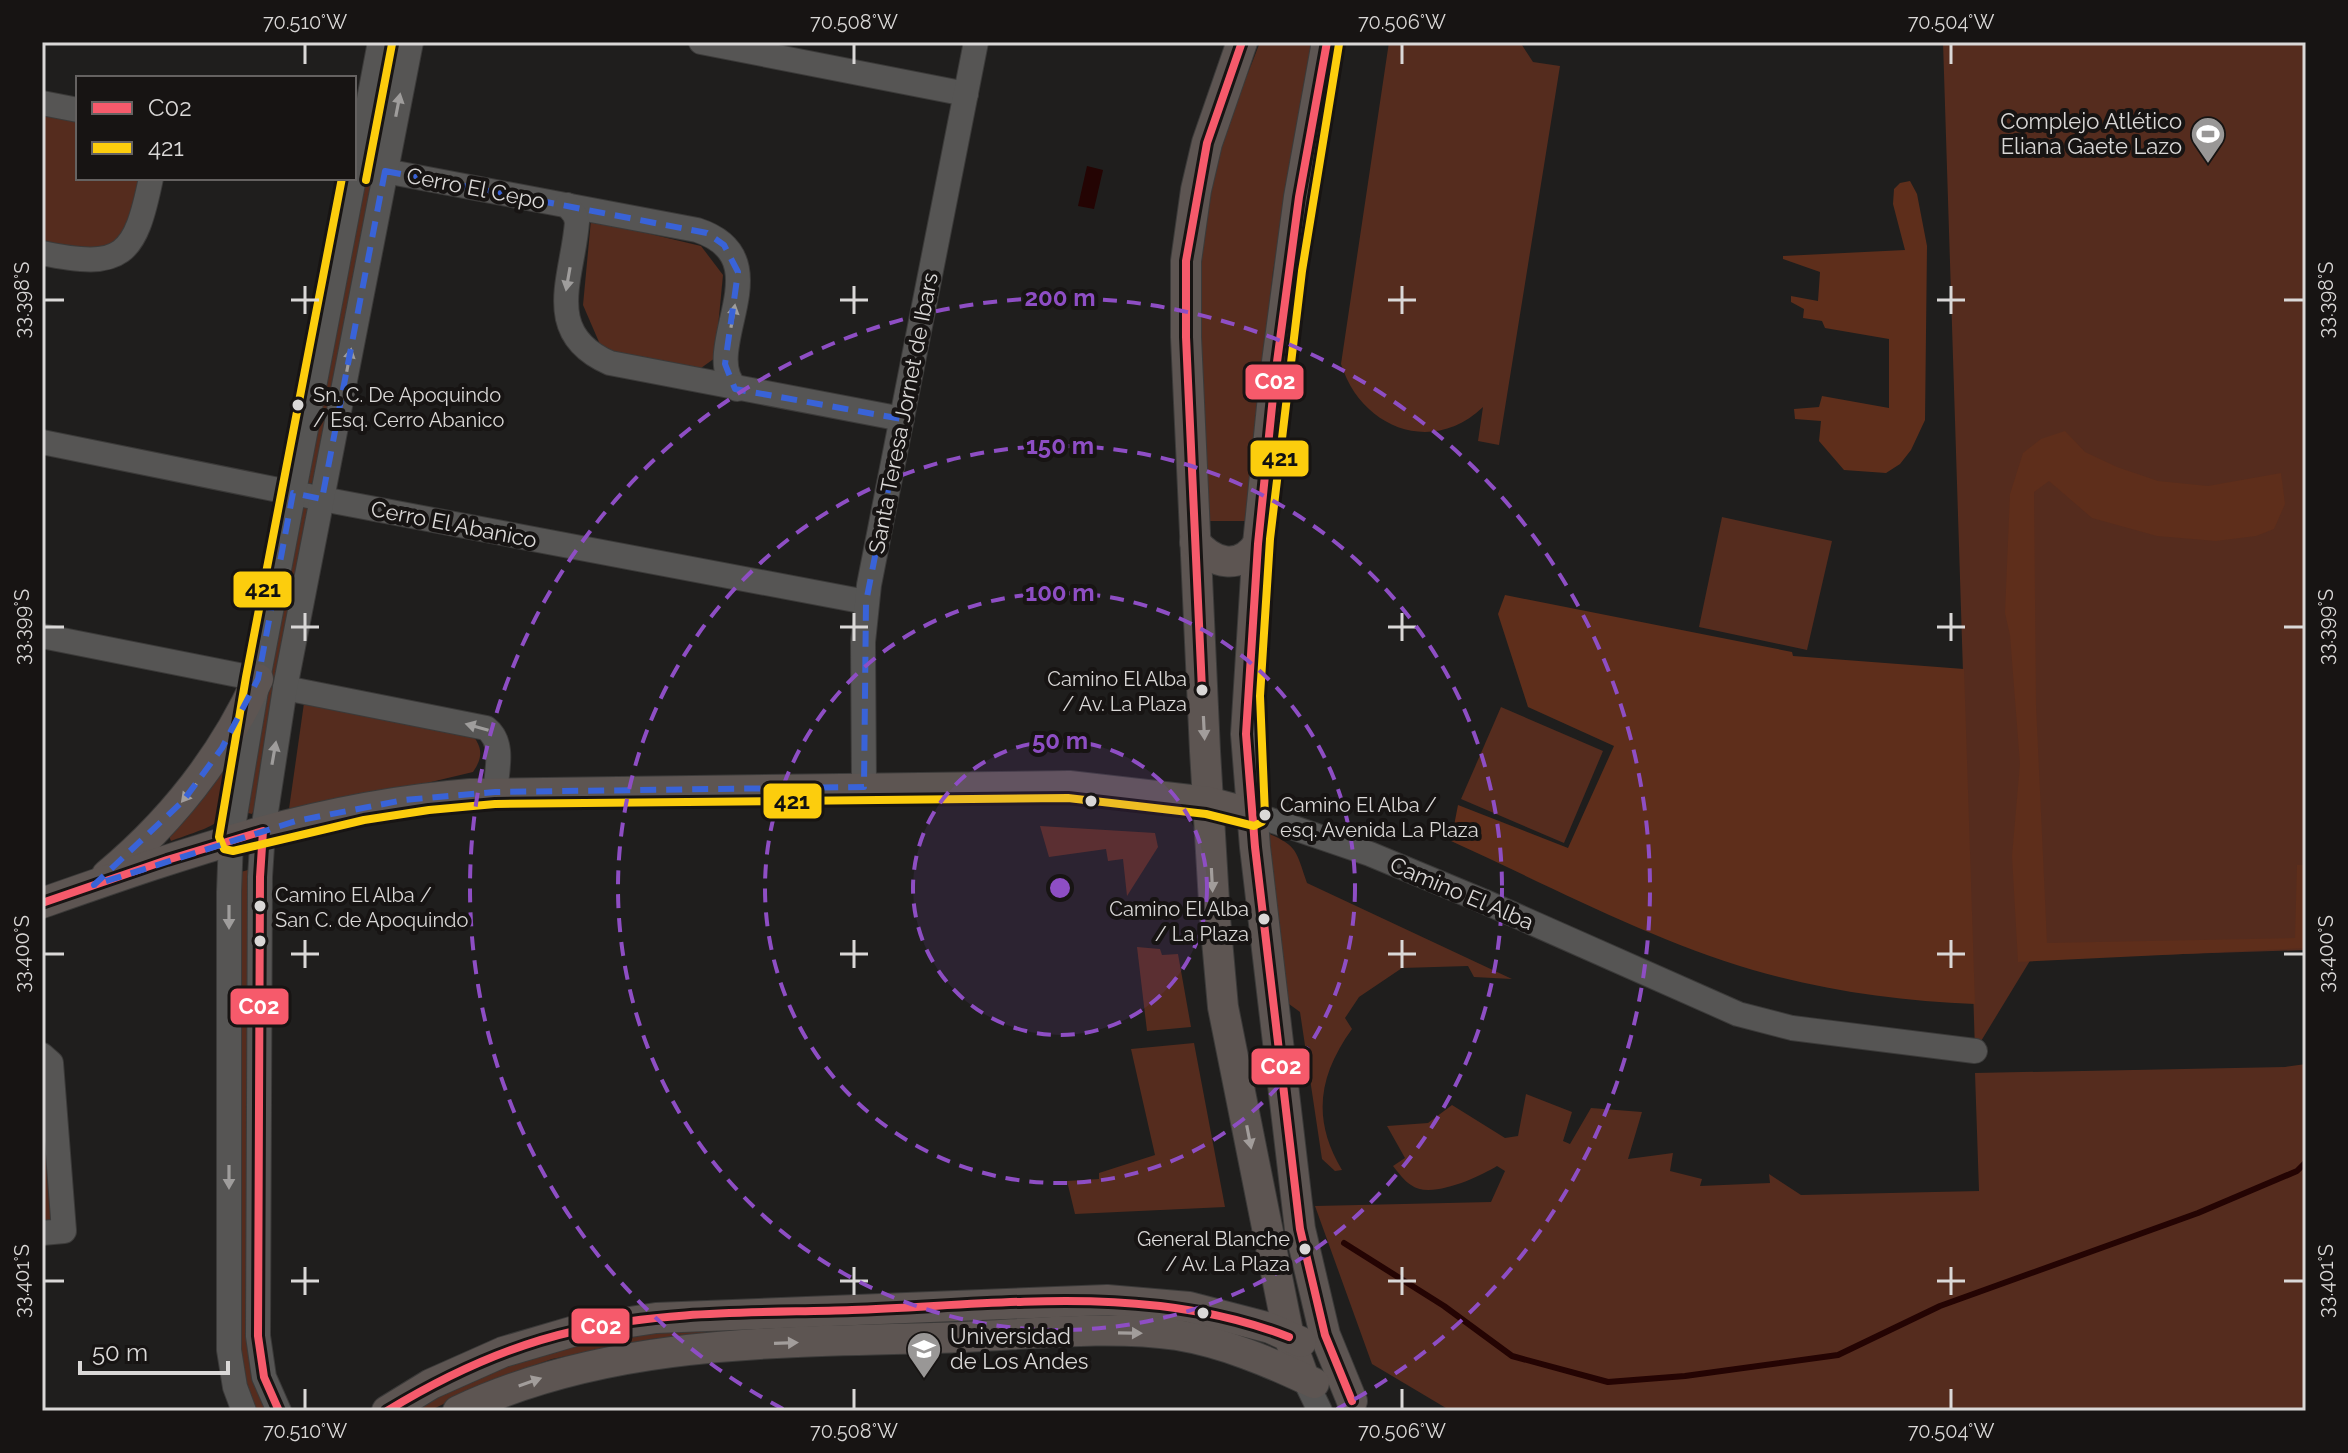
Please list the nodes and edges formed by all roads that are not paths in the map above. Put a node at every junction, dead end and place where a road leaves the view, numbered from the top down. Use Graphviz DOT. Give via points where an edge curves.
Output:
graph roads {
  1 [pos="380,42"];
  2 [pos="411,42"];
  3 [pos="701,42"];
  4 [pos="976,42"];
  5 [pos="1242,42"];
  6 [pos="1327,42"];
  7 [pos="966,94"];
  8 [pos="42,103"];
  9 [pos="76,110"];
  10 [pos="356,166"];
  11 [pos="385,171"];
  12 [pos="151,180"];
  13 [pos="353,180"];
  14 [pos="567,205"];
  15 [pos="42,253"];
  16 [pos="737,389"];
  17 [pos="902,419"];
  18 [pos="42,442"];
  19 [pos="293,493"];
  20 [pos="322,499"];
  21 [pos="1195,542"];
  22 [pos="1258,544"];
  23 [pos="866,602"];
  24 [pos="42,637"];
  25 [pos="272,683"];
  26 [pos="864,787"];
  27 [pos="495,792"];
  28 [pos="1208,802"];
  29 [pos="1253,814"];
  30 [pos="263,831"];
  31 [pos="231,839"];
  32 [pos="94,885"];
  33 [pos="42,903"];
  34 [pos="1975,1051"];
  35 [pos="42,1055"];
  36 [pos="42,1233"];
  37 [pos="1289,1337"];
  38 [pos="1332,1355"];
  39 [pos="1304,1378"];
  40 [pos="1359,1408"];
  41 [pos="244,1411"];
  42 [pos="279,1411"];
  43 [pos="387,1411"];
  44 [pos="458,1411"];
  45 [pos="1320,1411"];
  1 -- 10 [label="street"];
  11 -- 2 [label="street, one-way"];
  3 -- 7 [label="street"];
  4 -- 7 [label="street, Santa Teresa Jornet de Ibars"];
  5 -- 21 [label="main road" via="1205,153 1187,250"];
  6 -- 22 [label="main road" via="1292,247"];
  7 -- 17 [label="street, Santa Teresa Jornet de Ibars"];
  8 -- 9 [label="street"];
  11 -- 14 [label="street, Cerro El Cepo"];
  20 -- 11 [label="street, one-way"];
  12 -- 15 [label="street" via="142,220 132,240 114,255 94,261"];
  13 -- 19 [label="street"];
  14 -- 16 [label="street, Cerro El Cepo, one-way" via="577,222 565,303 579,343 610,363"];
  16 -- 14 [label="street, Cerro El Cepo, one-way" via="725,364 738,272 724,245 697,230"];
  16 -- 17 [label="street, Cerro El Cepo"];
  17 -- 23 [label="street, Santa Teresa Jornet de Ibars"];
  18 -- 19 [label="street, Cerro El Abanico"];
  19 -- 20 [label="street, Cerro El Abanico"];
  19 -- 25 [label="street"];
  20 -- 23 [label="street, Cerro El Abanico"];
  20 -- 25 [label="street"];
  21 -- 22 [label="main road" via="1208,556 1226,562 1244,558"];
  21 -- 28 [label="main road, one-way"];
  22 -- 29 [label="main road" via="1247,724"];
  23 -- 26 [label="street, Santa Teresa Jornet de Ibars"];
  24 -- 25 [label="street"];
  27 -- 25 [label="street, one-way" via="498,745 486,728"];
  30 -- 25 [label="street, one-way"];
  25 -- 31 [label="street"];
  25 -- 32 [label="main road, one-way" via="183,801"];
  26 -- 27 [label="main road, Camino El Alba"];
  26 -- 28 [label="main road, Camino El Alba" via="1069,786"];
  27 -- 30 [label="main road, Camino El Alba" via="363,807"];
  28 -- 29 [label="main road, Camino El Alba"];
  28 -- 37 [label="main road, one-way" via="1223,1007"];
  29 -- 34 [label="street, Camino El Alba" via="1413,872 1738,1014 1792,1028"];
  29 -- 38 [label="main road" via="1300,1229"];
  30 -- 31 [label="main road, Camino El Alba"];
  30 -- 42 [label="street" via="258,1336 264,1377"];
  31 -- 32 [label="main road, Camino El Alba"];
  31 -- 41 [label="street, one-way" via="229,1350"];
  32 -- 33 [label="main road, Camino El Alba"];
  35 -- 36 [label="street" via="51,1063 64,1231"];
  37 -- 38 [label="main road"];
  37 -- 39 [label="main road"];
  37 -- 43 [label="main road" via="1189,1307 1107,1300 656,1318 578,1330 503,1352 431,1384"];
  38 -- 40 [label="main road"];
  39 -- 40 [label="main road"];
  44 -- 39 [label="main road, one-way" via="539,1379 615,1359 726,1346 852,1341 1175,1335 1234,1349"];
  39 -- 45 [label="street"];
}
